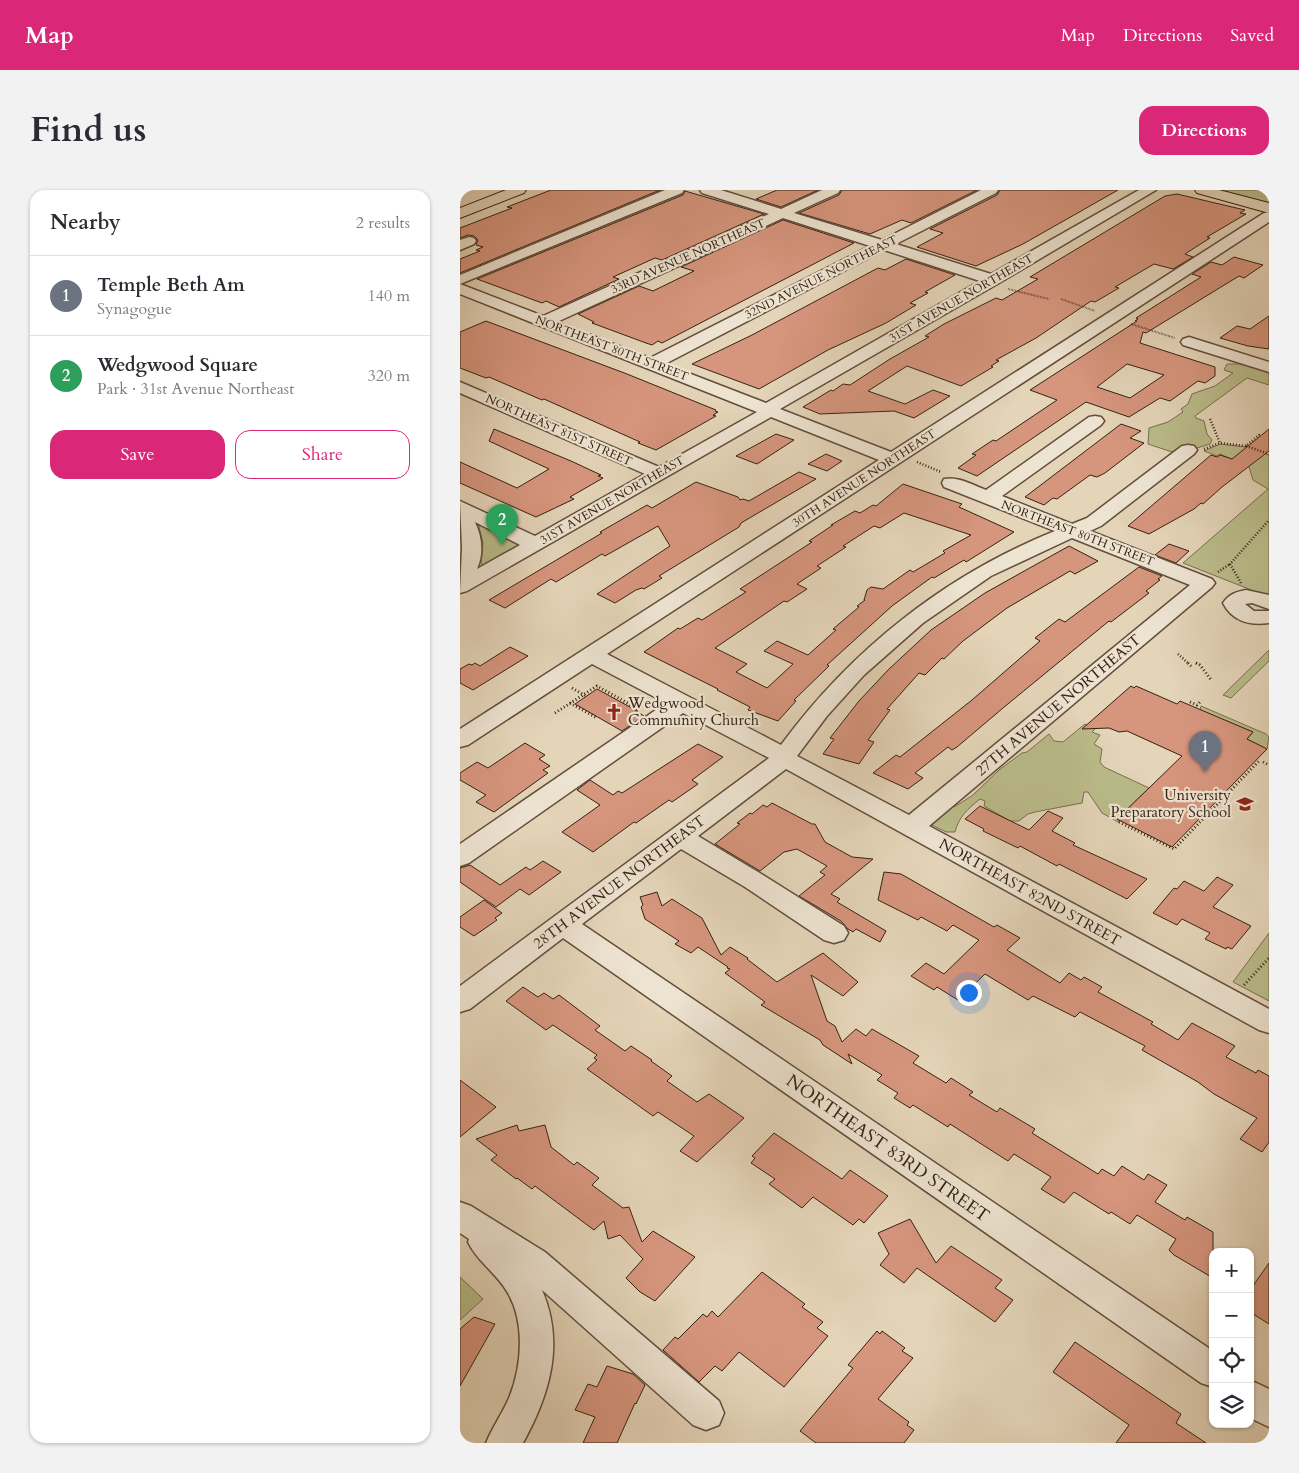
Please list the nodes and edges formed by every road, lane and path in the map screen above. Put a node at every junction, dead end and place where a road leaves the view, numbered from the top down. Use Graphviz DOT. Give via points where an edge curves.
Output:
graph roads {
  1 [pos="519,190"];
  2 [pos="677,190"];
  3 [pos="707,190"];
  4 [pos="833,190"];
  5 [pos="991,190"];
  6 [pos="1148,190"];
  7 [pos="1202,190"];
  8 [pos="1269,208"];
  9 [pos="460,213"];
  10 [pos="782,213"];
  11 [pos="1269,216"];
  12 [pos="883,245"];
  13 [pos="460,280"];
  14 [pos="999,284"];
  15 [pos="460,289"];
  16 [pos="1049,298"];
  17 [pos="1061,299"];
  18 [pos="1097,311"];
  19 [pos="543,322"];
  20 [pos="1130,323"];
  21 [pos="1182,340"];
  22 [pos="651,364"];
  23 [pos="1269,367"];
  24 [pos="460,387"];
  25 [pos="770,411"];
  26 [pos="1210,419"];
  27 [pos="1095,421"];
  28 [pos="1261,436"];
  29 [pos="1220,443"];
  30 [pos="1246,446"];
  31 [pos="1210,447"];
  32 [pos="1188,450"];
  33 [pos="1269,454"];
  34 [pos="901,459"];
  35 [pos="658,473"];
  36 [pos="947,477"];
  37 [pos="988,497"];
  38 [pos="460,507"];
  39 [pos="460,516"];
  40 [pos="1269,520"];
  41 [pos="1074,531"];
  42 [pos="535,544"];
  43 [pos="460,579"];
  44 [pos="1205,582"];
  45 [pos="1244,586"];
  46 [pos="460,587"];
  47 [pos="1269,603"];
  48 [pos="1269,618"];
  49 [pos="1178,654"];
  50 [pos="592,655"];
  51 [pos="1196,664"];
  52 [pos="1192,667"];
  53 [pos="1212,681"];
  54 [pos="570,687"];
  55 [pos="585,696"];
  56 [pos="1190,702"];
  57 [pos="1200,702"];
  58 [pos="570,703"];
  59 [pos="682,703"];
  60 [pos="635,710"];
  61 [pos="555,713"];
  62 [pos="597,718"];
  63 [pos="460,740"];
  64 [pos="783,757"];
  65 [pos="1269,765"];
  66 [pos="1119,822"];
  67 [pos="911,828"];
  68 [pos="680,836"];
  69 [pos="460,857"];
  70 [pos="562,924"];
  71 [pos="834,933"];
  72 [pos="1269,958"];
  73 [pos="1242,988"];
  74 [pos="460,1001"];
  75 [pos="1269,1022"];
  76 [pos="463,1219"];
  77 [pos="1209,1368"];
  78 [pos="1254,1400"];
  79 [pos="1269,1410"];
  80 [pos="706,1413"];
  81 [pos="504,1443"];
  1 -- 9 [label="main road"];
  2 -- 13 [label="street"];
  3 -- 10 [label="street"];
  4 -- 10 [label="street, 33RD AVENUE NORTHEAST"];
  5 -- 12 [label="street, 32ND AVENUE NORTHEAST"];
  6 -- 14 [label="street, 31ST AVENUE NORTHEAST"];
  7 -- 8 [label="main road"];
  10 -- 12 [label="street"];
  10 -- 19 [label="street, 33RD AVENUE NORTHEAST"];
  11 -- 34 [label="street, 30TH AVENUE NORTHEAST"];
  12 -- 14 [label="street"];
  12 -- 22 [label="street, 32ND AVENUE NORTHEAST"];
  14 -- 16 [label="path"];
  14 -- 25 [label="street, 31ST AVENUE NORTHEAST"];
  15 -- 19 [label="street, NORTHEAST 80TH STREET"];
  17 -- 18 [label="path"];
  19 -- 22 [label="street, NORTHEAST 80TH STREET"];
  20 -- 21 [label="path"];
  21 -- 23 [label="street"];
  22 -- 25 [label="street, NORTHEAST 80TH STREET"];
  24 -- 35 [label="street, NORTHEAST 81ST STREET"];
  25 -- 34 [label="street, NORTHEAST 80TH STREET"];
  25 -- 35 [label="street, 31ST AVENUE NORTHEAST"];
  26 -- 29 [label="path"];
  27 -- 37 [label="street"];
  28 -- 30 [label="path"];
  29 -- 30 [label="path"];
  29 -- 31 [label="path"];
  30 -- 33 [label="path"];
  32 -- 41 [label="street, 28TH AVENUE NORTHEAST" via="1094,522"];
  34 -- 36 [label="path"];
  34 -- 50 [label="street, 30TH AVENUE NORTHEAST"];
  35 -- 42 [label="street, 31ST AVENUE NORTHEAST"];
  36 -- 37 [label="street, NORTHEAST 80TH STREET"];
  37 -- 41 [label="street, NORTHEAST 80TH STREET"];
  38 -- 42 [label="street"];
  39 -- 43 [label="street" via="469,526 472,544 468,565"];
  40 -- 45 [label="path" via="1230,564"];
  41 -- 44 [label="street, NORTHEAST 80TH STREET"];
  41 -- 64 [label="street, 28TH AVENUE NORTHEAST" via="984,572 915,618 856,670"];
  42 -- 46 [label="street, 31ST AVENUE NORTHEAST"];
  44 -- 67 [label="street, 27TH AVENUE NORTHEAST"];
  47 -- 48 [label="street" via="1249,596 1234,603 1241,613"];
  49 -- 52 [label="path"];
  50 -- 59 [label="street, NORTHEAST 82ND STREET"];
  50 -- 63 [label="street, 30TH AVENUE NORTHEAST"];
  51 -- 53 [label="path"];
  54 -- 55 [label="path"];
  55 -- 58 [label="path"];
  55 -- 60 [label="path" via="597,686 638,709"];
  56 -- 57 [label="path" via="1197,705"];
  58 -- 61 [label="path"];
  58 -- 62 [label="path"];
  59 -- 64 [label="street, NORTHEAST 82ND STREET"];
  59 -- 69 [label="street"];
  64 -- 67 [label="street, NORTHEAST 82ND STREET"];
  64 -- 68 [label="street, 28TH AVENUE NORTHEAST"];
  65 -- 66 [label="path" via="1261,762 1174,849"];
  67 -- 75 [label="street, NORTHEAST 82ND STREET"];
  68 -- 70 [label="street, 28TH AVENUE NORTHEAST"];
  68 -- 71 [label="street"];
  70 -- 74 [label="street, 28TH AVENUE NORTHEAST"];
  70 -- 77 [label="street, NORTHEAST 83RD STREET"];
  72 -- 73 [label="path"];
  76 -- 80 [label="street" via="533,1262"];
  76 -- 81 [label="street" via="517,1278 535,1317 537,1345 528,1396"];
  78 -- 79 [label="street"];
}
